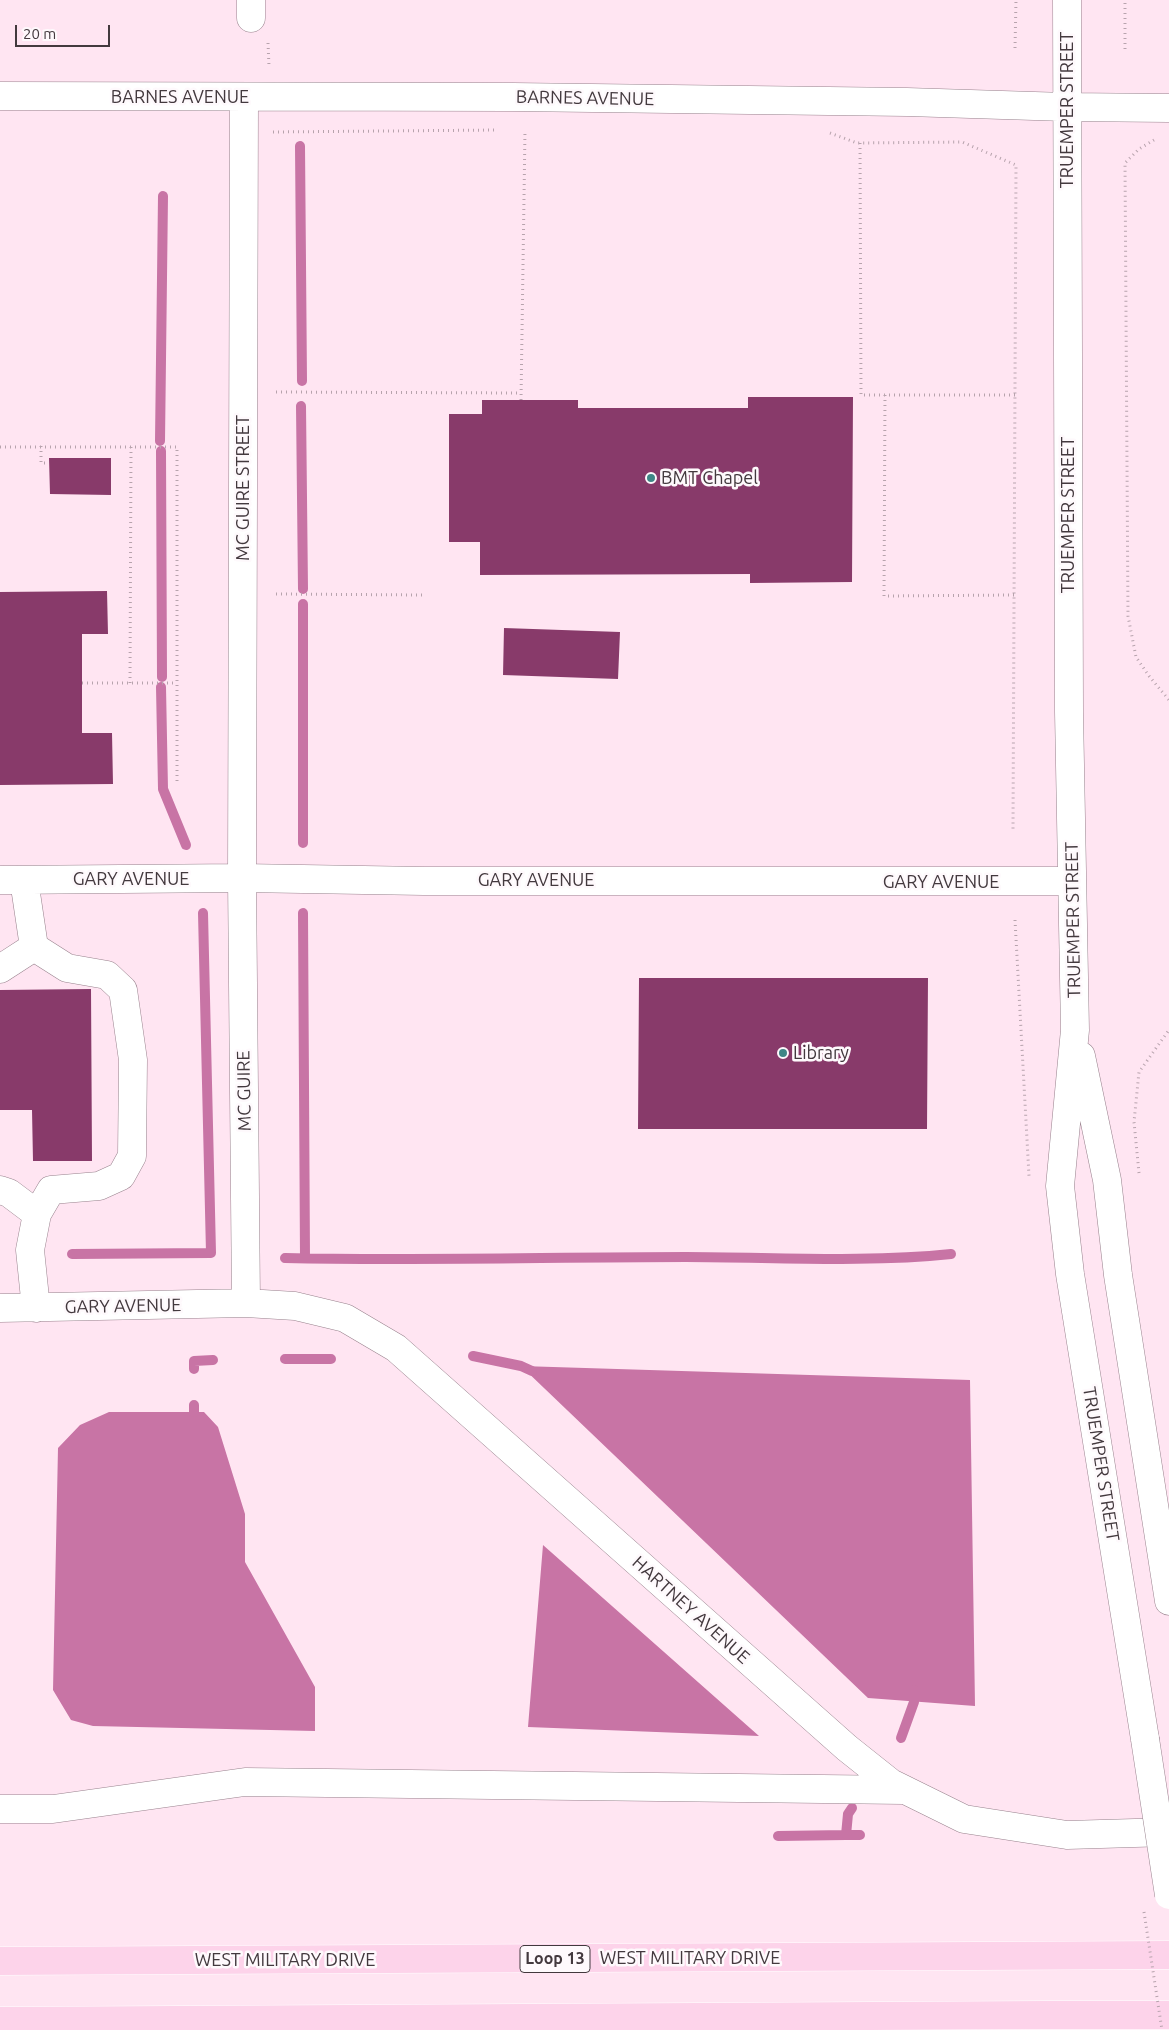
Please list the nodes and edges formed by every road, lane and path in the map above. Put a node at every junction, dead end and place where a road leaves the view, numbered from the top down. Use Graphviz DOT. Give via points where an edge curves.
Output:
graph roads {
  1 [pos="1016,0"];
  2 [pos="1067,0"];
  3 [pos="1125,0"];
  4 [pos="1015,48"];
  5 [pos="1125,49"];
  6 [pos="0,96"];
  7 [pos="244,97"];
  8 [pos="1066,107"];
  9 [pos="1169,108"];
  10 [pos="535,129"];
  11 [pos="505,130"];
  12 [pos="822,130"];
  13 [pos="266,132"];
  14 [pos="1160,140"];
  15 [pos="860,143"];
  16 [pos="276,392"];
  17 [pos="521,393"];
  18 [pos="1015,394"];
  19 [pos="885,395"];
  20 [pos="521,400"];
  21 [pos="0,446"];
  22 [pos="41,446"];
  23 [pos="131,447"];
  24 [pos="50,463"];
  25 [pos="276,594"];
  26 [pos="424,595"];
  27 [pos="1014,595"];
  28 [pos="82,683"];
  29 [pos="130,683"];
  30 [pos="177,683"];
  31 [pos="1169,700"];
  32 [pos="176,782"];
  33 [pos="1013,830"];
  34 [pos="242,878"];
  35 [pos="12,880"];
  36 [pos="1072,881"];
  37 [pos="34,946"];
  38 [pos="0,969"];
  39 [pos="1075,1030"];
  40 [pos="1169,1030"];
  41 [pos="1140,1181"];
  42 [pos="0,1190"];
  43 [pos="37,1214"];
  44 [pos="246,1303"];
  45 [pos="0,1308"];
  46 [pos="36,1308"];
  47 [pos="1169,1601"];
  48 [pos="904,1790"];
  49 [pos="0,1809"];
  50 [pos="1169,1832"];
  51 [pos="1169,1895"];
  52 [pos="1169,1956"];
  53 [pos="0,1961"];
  54 [pos="1169,2015"];
  55 [pos="0,2021"];
  1 -- 4 [label="path"];
  2 -- 8 [label="street, TRUEMPER STREET"];
  3 -- 5 [label="path"];
  6 -- 7 [label="street, BARNES AVENUE"];
  7 -- 8 [label="street, BARNES AVENUE" via="513,97"];
  7 -- 34 [label="street, MC GUIRE STREET"];
  8 -- 9 [label="street, BARNES AVENUE"];
  8 -- 36 [label="street, TRUEMPER STREET"];
  10 -- 17 [label="path" via="525,130"];
  11 -- 13 [label="path"];
  12 -- 15 [label="path"];
  14 -- 31 [label="path" via="1152,140 1125,163 1128,616 1136,657"];
  15 -- 18 [label="path" via="962,142 1016,165"];
  15 -- 19 [label="path" via="861,395"];
  16 -- 17 [label="path"];
  17 -- 20 [label="path"];
  18 -- 19 [label="path"];
  18 -- 27 [label="path"];
  19 -- 27 [label="path" via="884,596"];
  21 -- 22 [label="path"];
  22 -- 23 [label="path"];
  22 -- 24 [label="path" via="41,463"];
  23 -- 29 [label="path"];
  23 -- 30 [label="path" via="178,447"];
  25 -- 26 [label="path"];
  27 -- 33 [label="path"];
  28 -- 29 [label="path"];
  29 -- 30 [label="path"];
  30 -- 32 [label="path"];
  34 -- 35 [label="street, GARY AVENUE"];
  34 -- 36 [label="street, GARY AVENUE"];
  34 -- 44 [label="street, MC GUIRE"];
  35 -- 37 [label="street"];
  36 -- 39 [label="street, TRUEMPER STREET"];
  37 -- 38 [label="street"];
  37 -- 43 [label="street" via="67,968 107,975 122,990 133,1060 132,1156 121,1176 99,1186 51,1190"];
  39 -- 47 [label="street, TRUEMPER STREET" via="1107,1180 1119,1285"];
  39 -- 51 [label="street, TRUEMPER STREET, bridge" via="1060,1186 1070,1274"];
  40 -- 41 [label="path" via="1139,1072 1134,1122"];
  42 -- 43 [label="street"];
  43 -- 46 [label="street" via="30,1250"];
  44 -- 46 [label="street, GARY AVENUE"];
  44 -- 48 [label="street, HARTNEY AVENUE" via="295,1306 345,1318 396,1348 847,1748"];
  45 -- 46 [label="street, GARY AVENUE"];
  48 -- 49 [label="street" via="246,1782 53,1809"];
  48 -- 50 [label="street, HARTNEY AVENUE" via="964,1819 1009,1827 1066,1835"];
  52 -- 53 [label="main road, WEST MILITARY DRIVE / Loop 13"];
  54 -- 55 [label="main road"];
}
